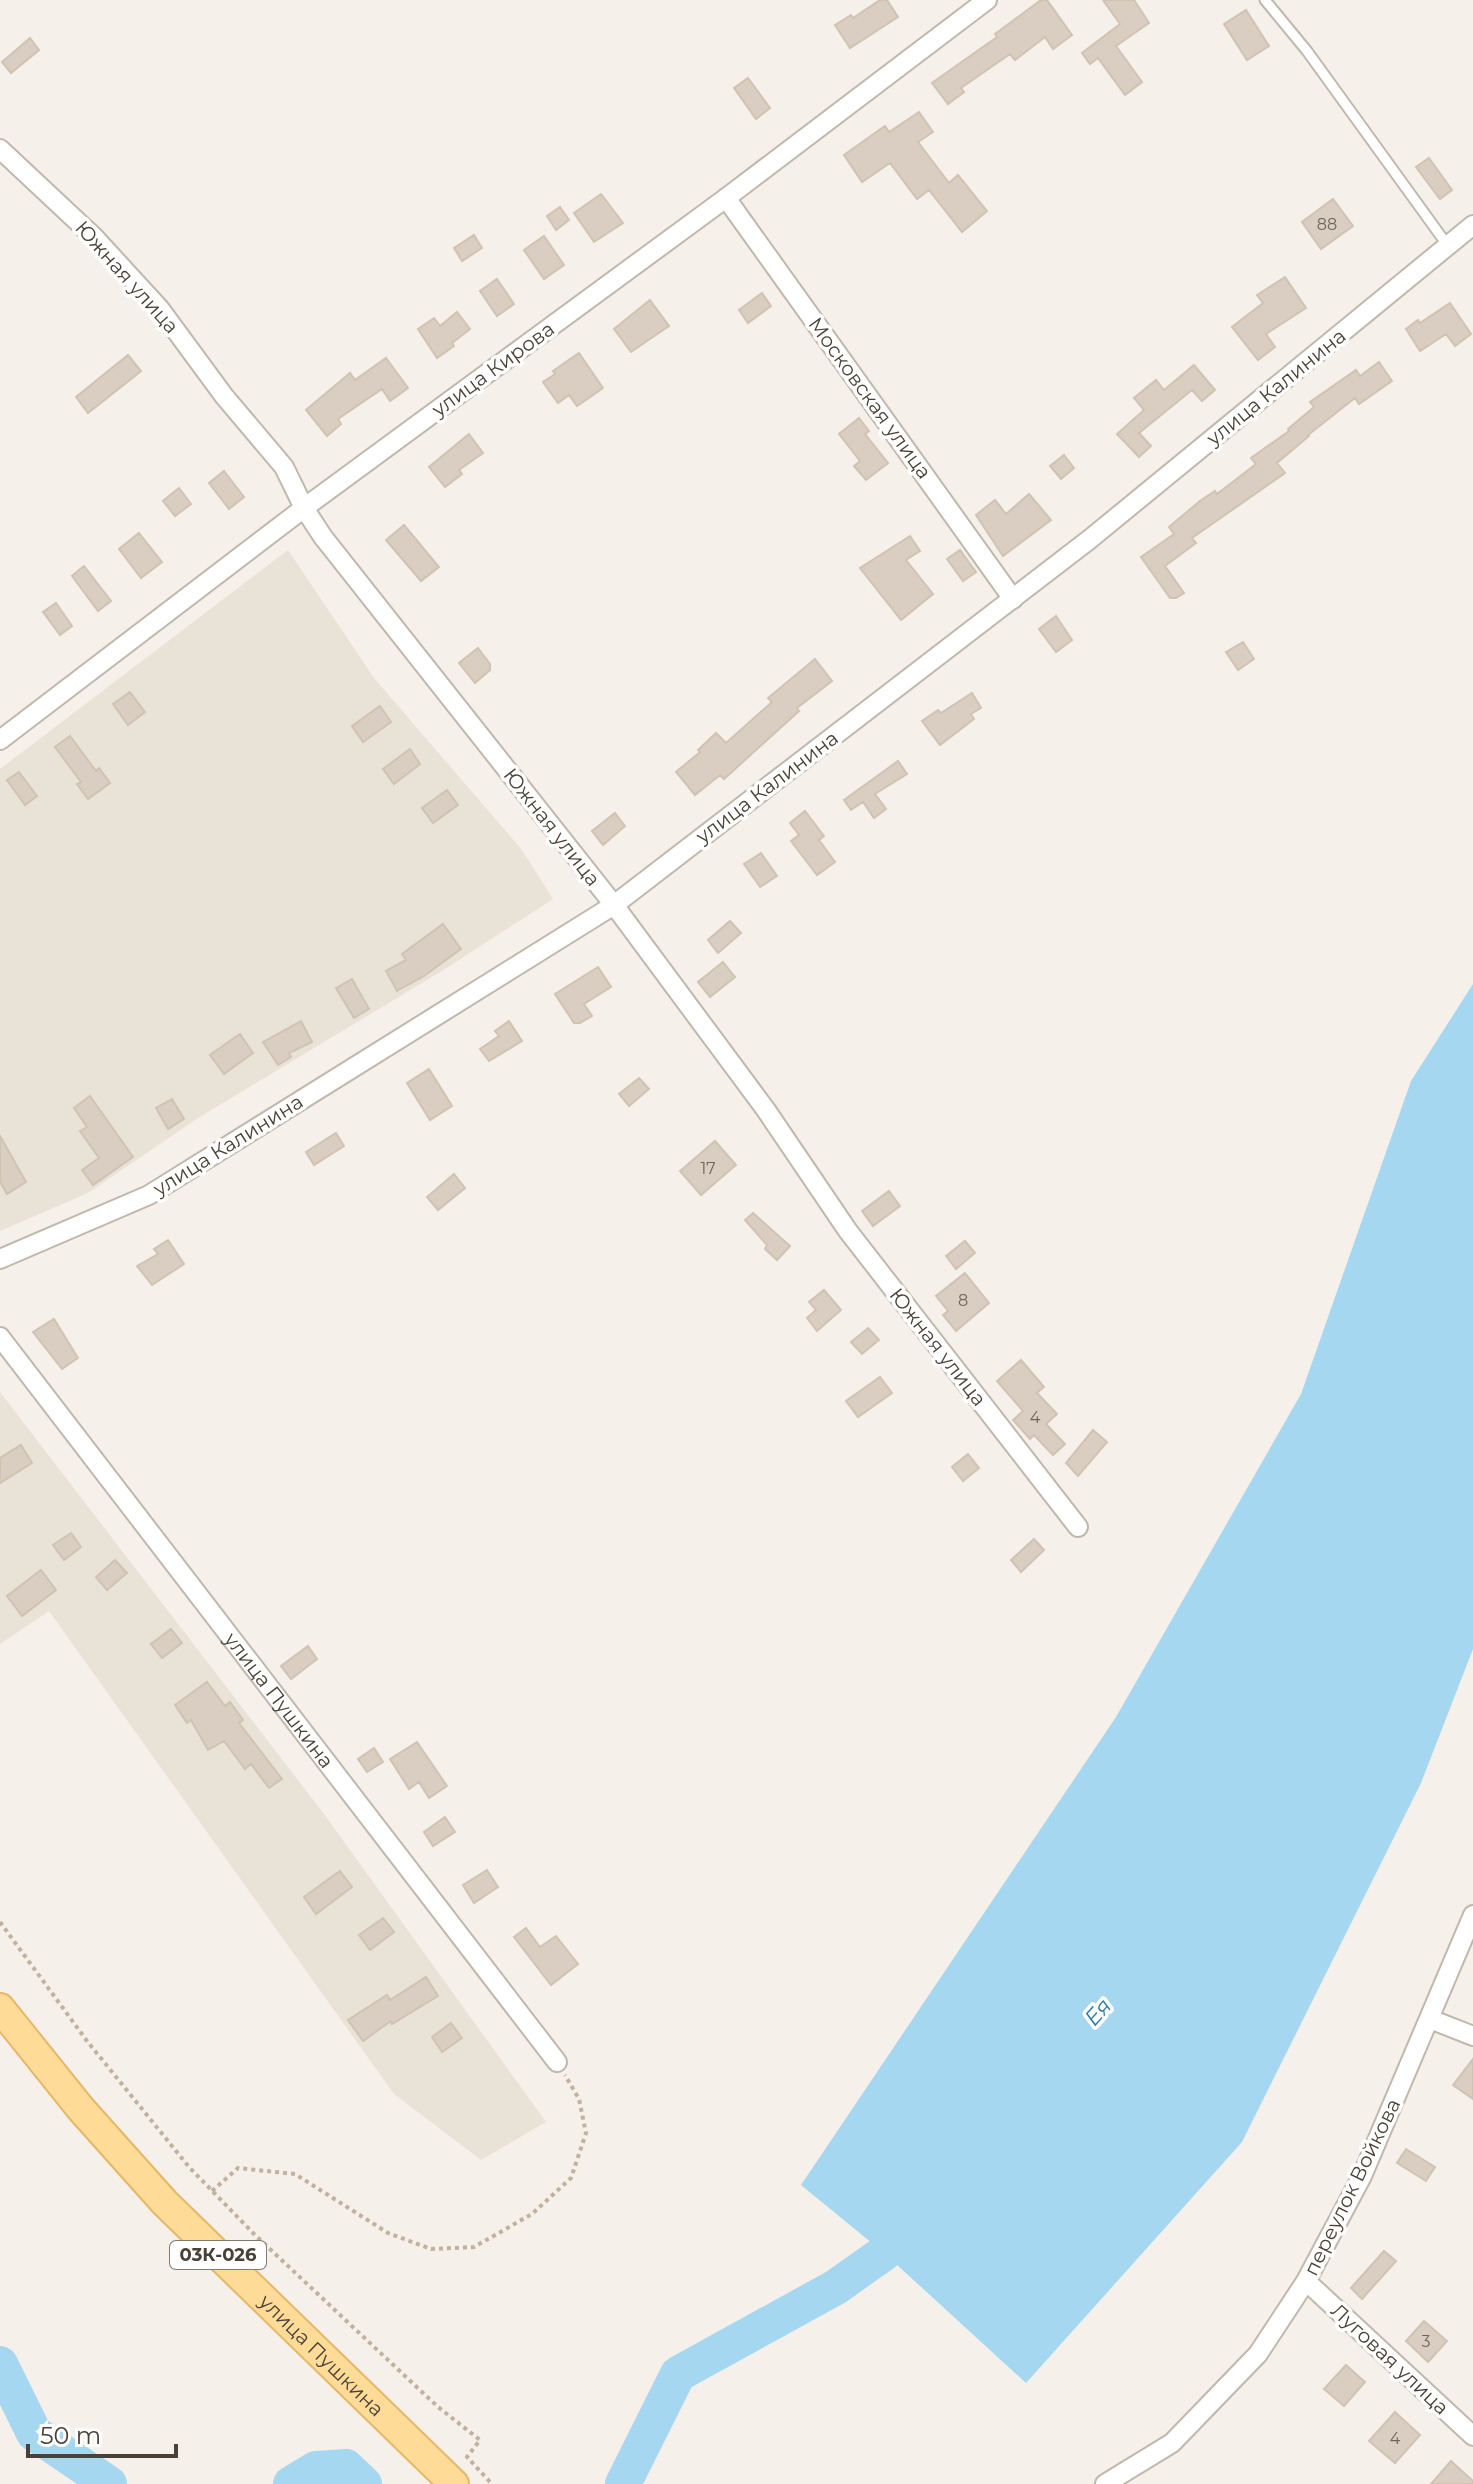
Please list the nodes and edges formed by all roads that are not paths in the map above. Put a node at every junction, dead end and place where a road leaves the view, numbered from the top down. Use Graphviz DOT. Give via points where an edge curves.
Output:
graph roads {
  1 [pos="987,0"];
  2 [pos="1265,0"];
  3 [pos="0,149"];
  4 [pos="726,198"];
  5 [pos="1473,225"];
  6 [pos="1448,246"];
  7 [pos="304,508"];
  8 [pos="1013,599"];
  9 [pos="0,740"];
  10 [pos="614,905"];
  11 [pos="0,1259"];
  12 [pos="0,1337"];
  13 [pos="1078,1527"];
  14 [pos="1473,1915"];
  15 [pos="0,2008"];
  16 [pos="1430,2019"];
  17 [pos="1473,2036"];
  18 [pos="557,2062"];
  19 [pos="1306,2281"];
  20 [pos="1473,2436"];
  21 [pos="454,2484"];
  22 [pos="1105,2484"];
  1 -- 4 [label="street, улица Кирова"];
  2 -- 6 [label="lane"];
  3 -- 7 [label="street, Южная улица" via="94,237 160,309 284,467"];
  4 -- 7 [label="street, улица Кирова"];
  4 -- 8 [label="street, Московская улица"];
  5 -- 6 [label="street, улица Калинина"];
  6 -- 8 [label="street, улица Калинина"];
  7 -- 9 [label="street, улица Кирова"];
  7 -- 10 [label="street, Южная улица"];
  8 -- 10 [label="street, улица Калинина"];
  10 -- 11 [label="street, улица Калинина" via="149,1195"];
  10 -- 13 [label="street, Южная улица" via="848,1231"];
  12 -- 18 [label="street, улица Пушкина"];
  14 -- 16 [label="street, переулок Войкова"];
  15 -- 21 [label="main road, улица Пушкина / 03К-026" via="165,2203"];
  16 -- 17 [label="street"];
  16 -- 19 [label="street, переулок Войкова" via="1362,2176"];
  19 -- 20 [label="street, Луговая улица"];
  19 -- 22 [label="street, переулок Войкова" via="1258,2354 1172,2443"];
}
